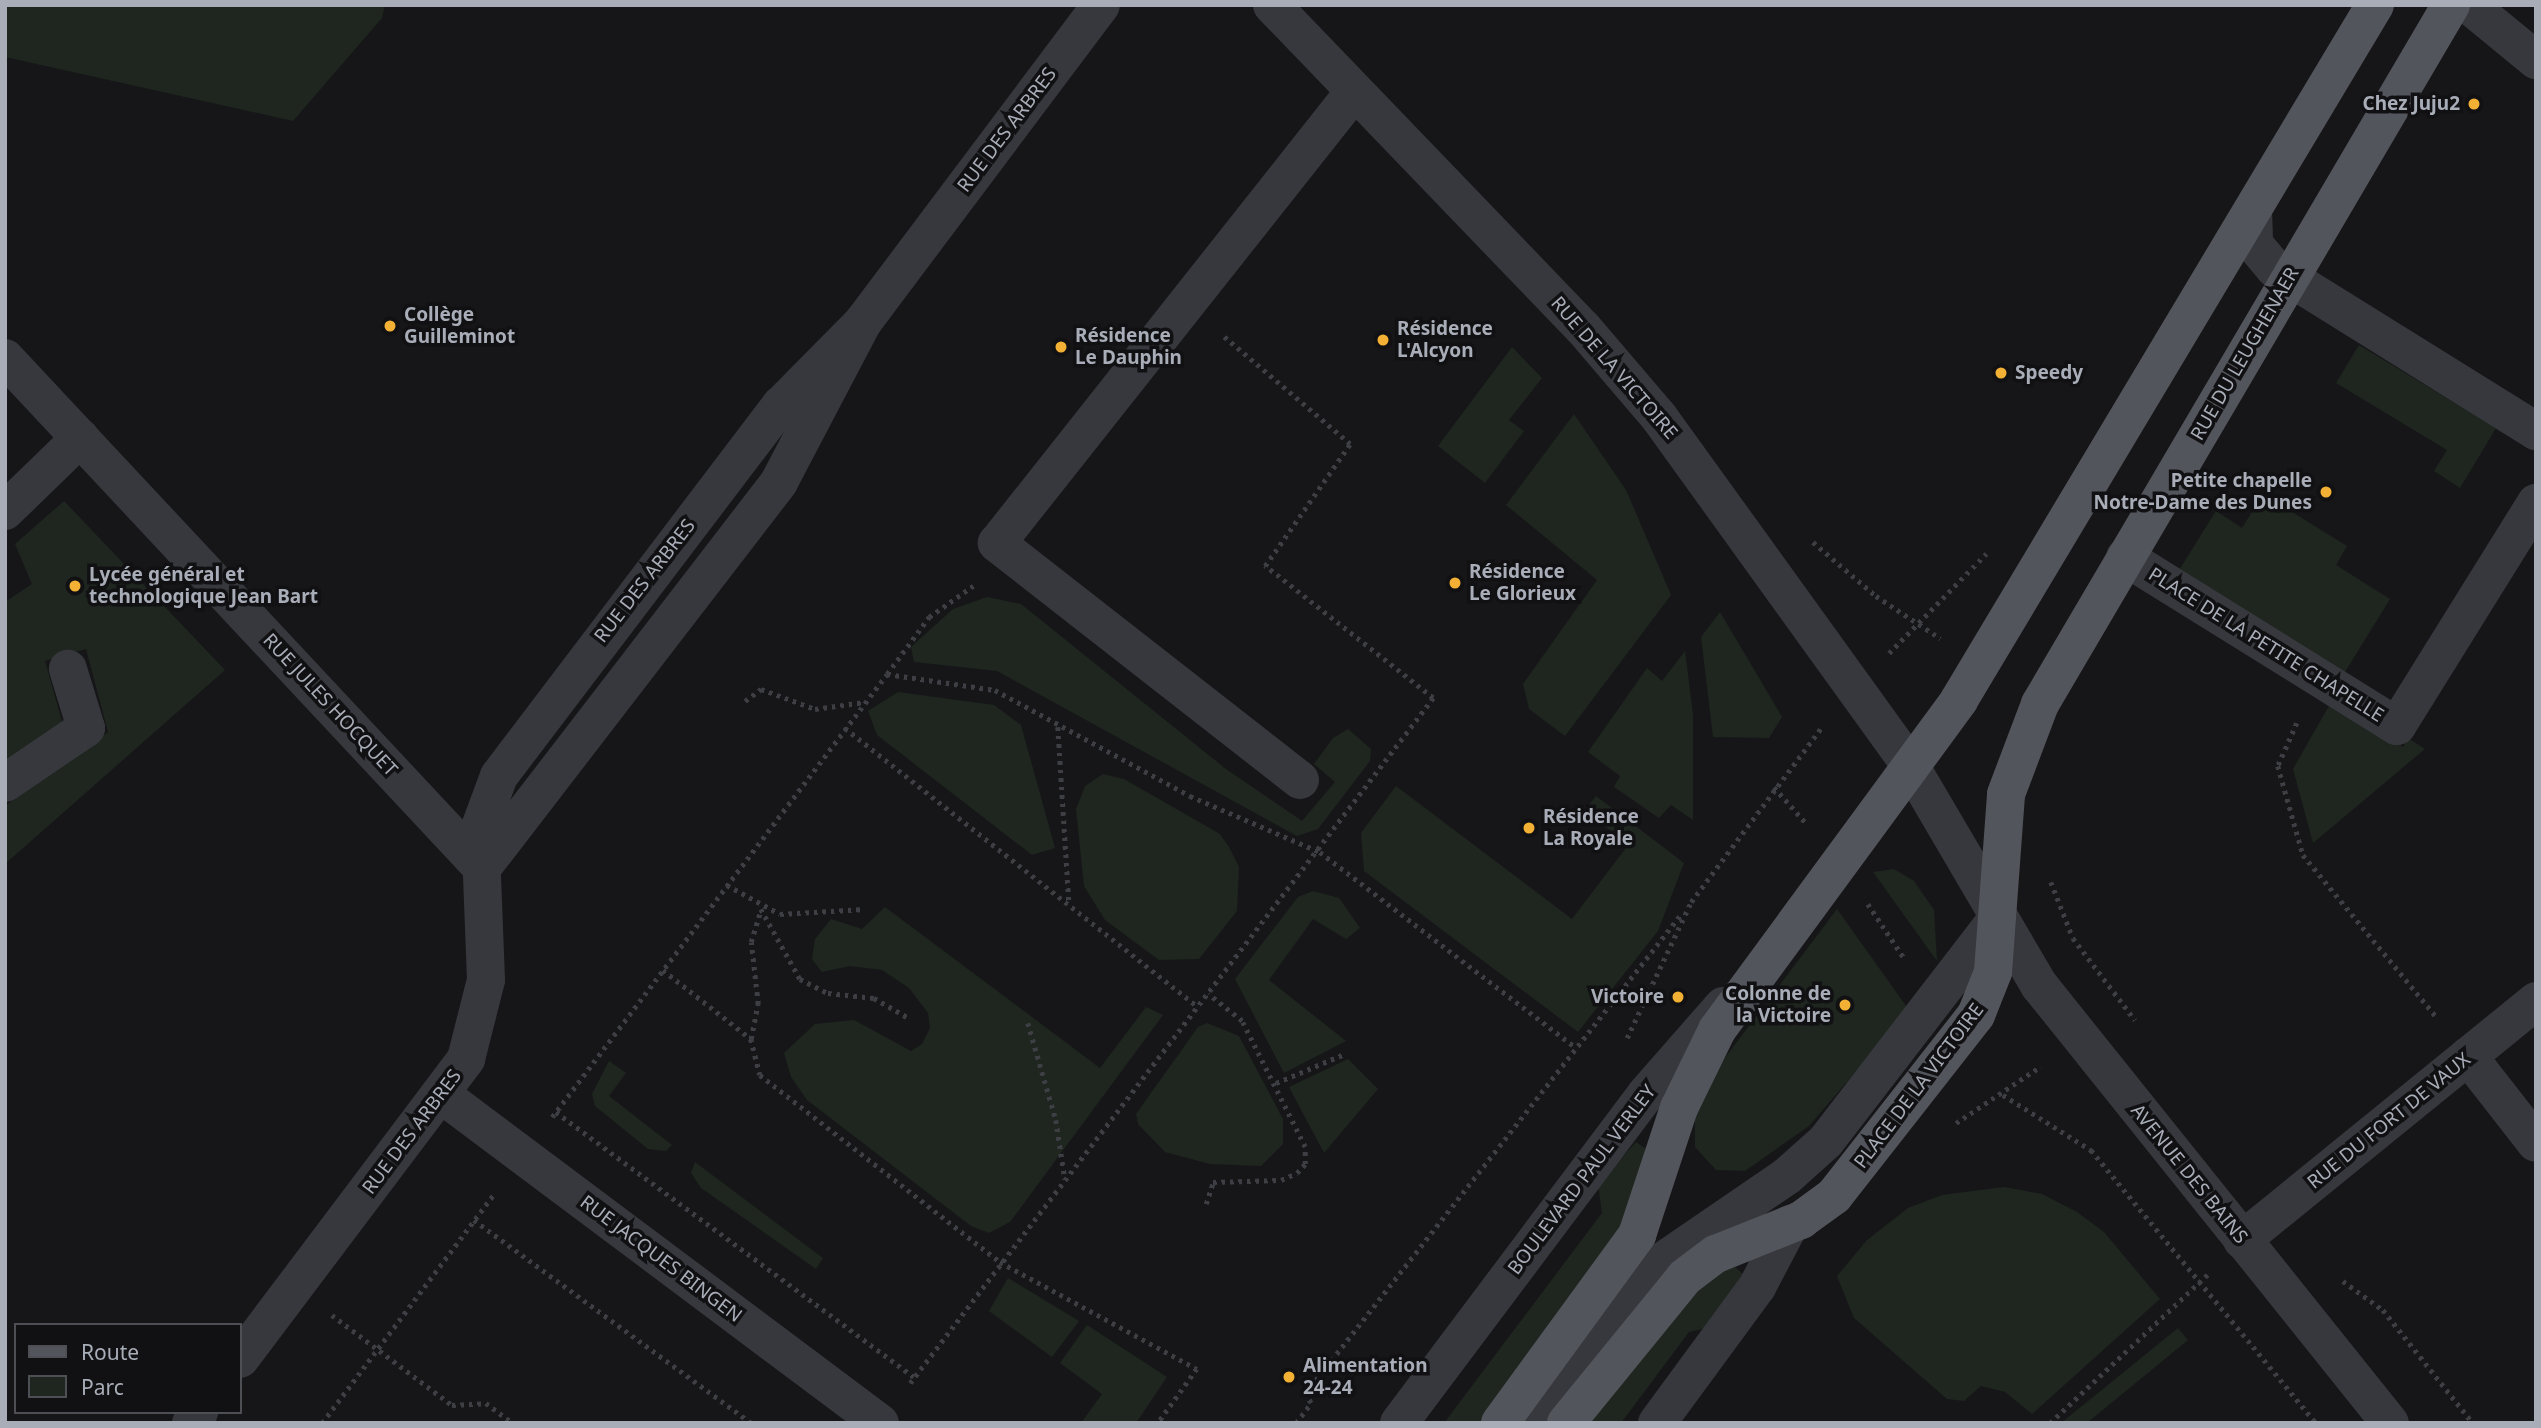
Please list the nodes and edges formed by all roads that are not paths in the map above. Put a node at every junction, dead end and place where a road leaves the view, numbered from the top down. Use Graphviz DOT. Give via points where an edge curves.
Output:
graph roads {
  1 [pos="1101,5"];
  2 [pos="1272,5"];
  3 [pos="2375,5"];
  4 [pos="2451,5"];
  5 [pos="2469,5"];
  6 [pos="2536,60"];
  7 [pos="1354,92"];
  8 [pos="2253,210"];
  9 [pos="2290,278"];
  10 [pos="5,358"];
  11 [pos="2536,432"];
  12 [pos="80,438"];
  13 [pos="2536,503"];
  14 [pos="5,511"];
  15 [pos="2125,557"];
  16 [pos="68,668"];
  17 [pos="2040,704"];
  18 [pos="1911,766"];
  19 [pos="1300,780"];
  20 [pos="5,783"];
  21 [pos="482,868"];
  22 [pos="1998,919"];
  23 [pos="1776,947"];
  24 [pos="2536,1001"];
  25 [pos="2469,1056"];
  26 [pos="442,1095"];
  27 [pos="2536,1143"];
  28 [pos="1790,1224"];
  29 [pos="2242,1240"];
  30 [pos="242,1356"];
  31 [pos="880,1423"];
  32 [pos="1399,1423"];
  33 [pos="1500,1423"];
  34 [pos="1533,1423"];
  35 [pos="1566,1423"];
  36 [pos="1657,1423"];
  37 [pos="2390,1423"];
  1 -- 21 [label="street, RUE DES ARBRES" via="863,322 779,482"];
  2 -- 7 [label="street, RUE DE LA VICTOIRE"];
  3 -- 8 [label="main road"];
  4 -- 9 [label="main road, RUE DU LEUGHENAER"];
  5 -- 6 [label="street"];
  7 -- 18 [label="street, RUE DE LA VICTOIRE" via="1623,373"];
  7 -- 19 [label="street" via="997,543"];
  8 -- 9 [label="street" via="2257,251"];
  8 -- 18 [label="main road" via="1980,664"];
  9 -- 11 [label="street"];
  9 -- 15 [label="main road, RUE DU LEUGHENAER"];
  10 -- 12 [label="street, RUE JULES HOCQUET"];
  12 -- 14 [label="street"];
  12 -- 21 [label="street, RUE JULES HOCQUET"];
  13 -- 15 [label="street, PLACE DE LA PETITE CHAPELLE" via="2397,726"];
  15 -- 17 [label="main road, RUE DU LEUGHENAER"];
  16 -- 20 [label="street" via="86,728"];
  17 -- 22 [label="main road, PLACE DE LA VICTOIRE" via="2006,794"];
  18 -- 22 [label="street"];
  18 -- 23 [label="main road, BOULEVARD PAUL VERLEY"];
  21 -- 26 [label="street, RUE DES ARBRES" via="487,951 482,1014 466,1059"];
  22 -- 28 [label="main road, PLACE DE LA VICTOIRE" via="1993,972 1976,1015 1834,1196"];
  22 -- 29 [label="street, AVENUE DES BAINS" via="2052,1003"];
  22 -- 34 [label="street" via="1826,1141 1779,1182 1675,1248 1630,1295"];
  23 -- 32 [label="street, BOULEVARD PAUL VERLEY" via="1646,1094"];
  23 -- 33 [label="main road, BOULEVARD PAUL VERLEY" via="1729,1010 1692,1077 1637,1234"];
  24 -- 25 [label="street, RUE DU FORT DE VAUX"];
  25 -- 27 [label="street"];
  25 -- 29 [label="street, RUE DU FORT DE VAUX"];
  26 -- 30 [label="street, RUE DES ARBRES"];
  26 -- 31 [label="street, RUE JACQUES BINGEN"];
  28 -- 35 [label="main road" via="1716,1254 1685,1277"];
  28 -- 36 [label="street" via="1757,1287"];
  29 -- 37 [label="street, AVENUE DES BAINS"];
}
